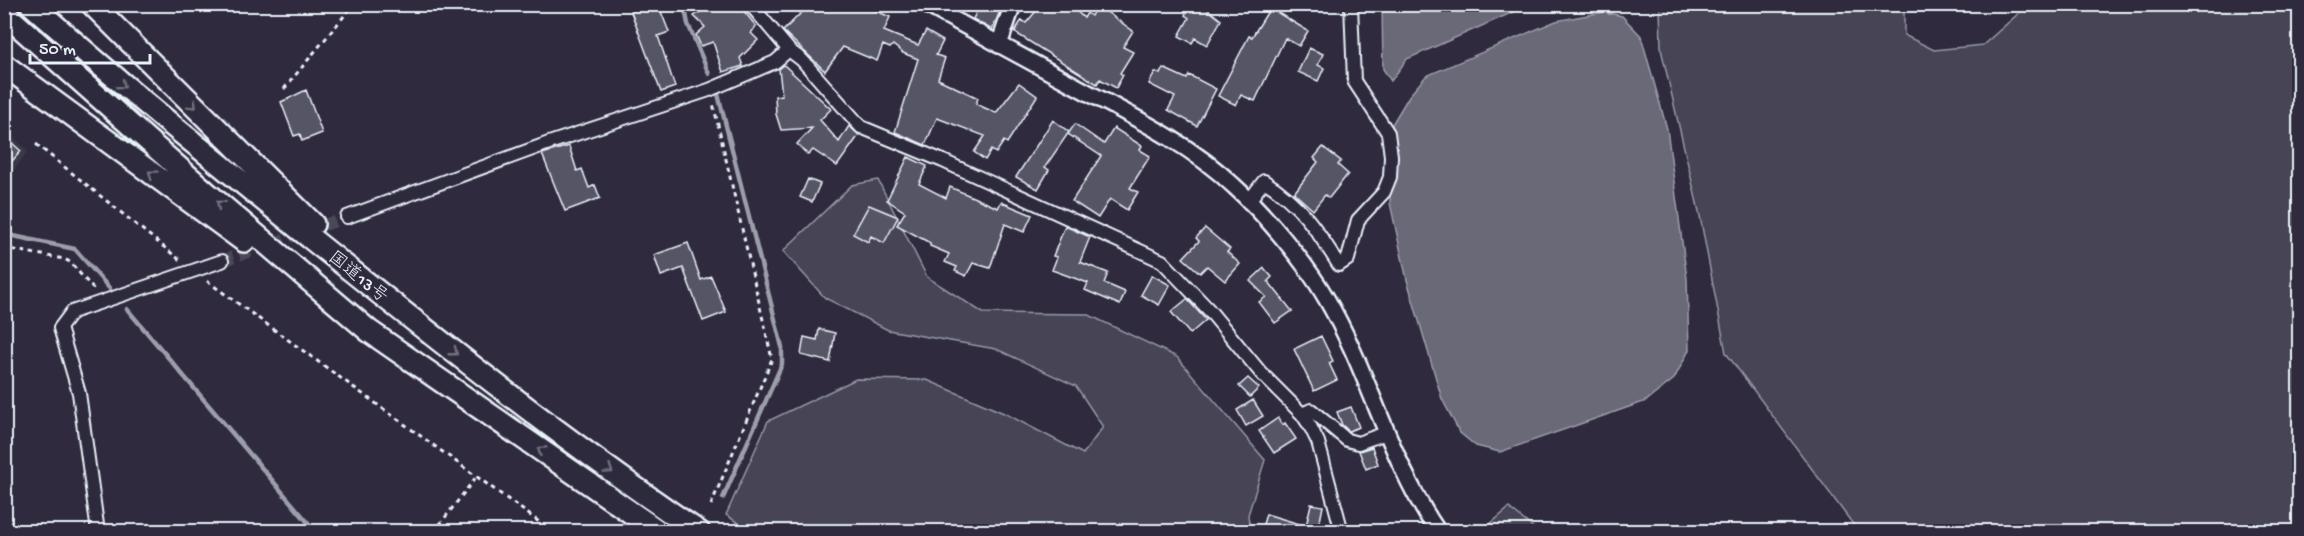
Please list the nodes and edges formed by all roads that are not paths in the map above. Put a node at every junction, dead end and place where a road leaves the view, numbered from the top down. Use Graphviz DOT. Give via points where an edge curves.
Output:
graph roads {
  1 [pos="31,4"];
  2 [pos="92,4"];
  3 [pos="750,4"];
  4 [pos="925,4"];
  5 [pos="1013,4"];
  6 [pos="1351,4"];
  7 [pos="4,13"];
  8 [pos="999,45"];
  9 [pos="789,50"];
  10 [pos="4,65"];
  11 [pos="1248,202"];
  12 [pos="347,217"];
  13 [pos="222,261"];
  14 [pos="422,327"];
  15 [pos="369,331"];
  16 [pos="1302,414"];
  17 [pos="1386,433"];
  18 [pos="98,531"];
  19 [pos="658,531"];
  20 [pos="699,531"];
  21 [pos="1342,531"];
  22 [pos="1438,531"];
  1 -- 14 [label="highway, 国道13号, one-way" via="117,81"];
  2 -- 14 [label="highway, one-way" via="267,180 386,288"];
  3 -- 9 [label="street"];
  4 -- 8 [label="street"];
  5 -- 8 [label="street"];
  6 -- 11 [label="street" via="1354,81 1388,134 1390,177 1384,192 1358,220 1348,259 1339,265 1301,208 1280,191 1264,181"];
  15 -- 7 [label="highway, 国道13号, one-way"];
  8 -- 11 [label="street" via="1185,148 1234,186"];
  9 -- 12 [label="street" via="775,62 709,90"];
  9 -- 16 [label="street" via="861,127 943,160 1162,261"];
  15 -- 10 [label="highway, one-way"];
  11 -- 17 [label="street" via="1290,248 1326,297"];
  13 -- 18 [label="street" via="72,312 60,328 79,393"];
  14 -- 20 [label="highway, 国道13号, one-way" via="600,464"];
  19 -- 15 [label="highway, 国道13号, one-way"];
  16 -- 17 [label="street" via="1311,410 1347,440 1358,443"];
  16 -- 21 [label="street" via="1318,442"];
  17 -- 22 [label="street" via="1420,505"];
}
